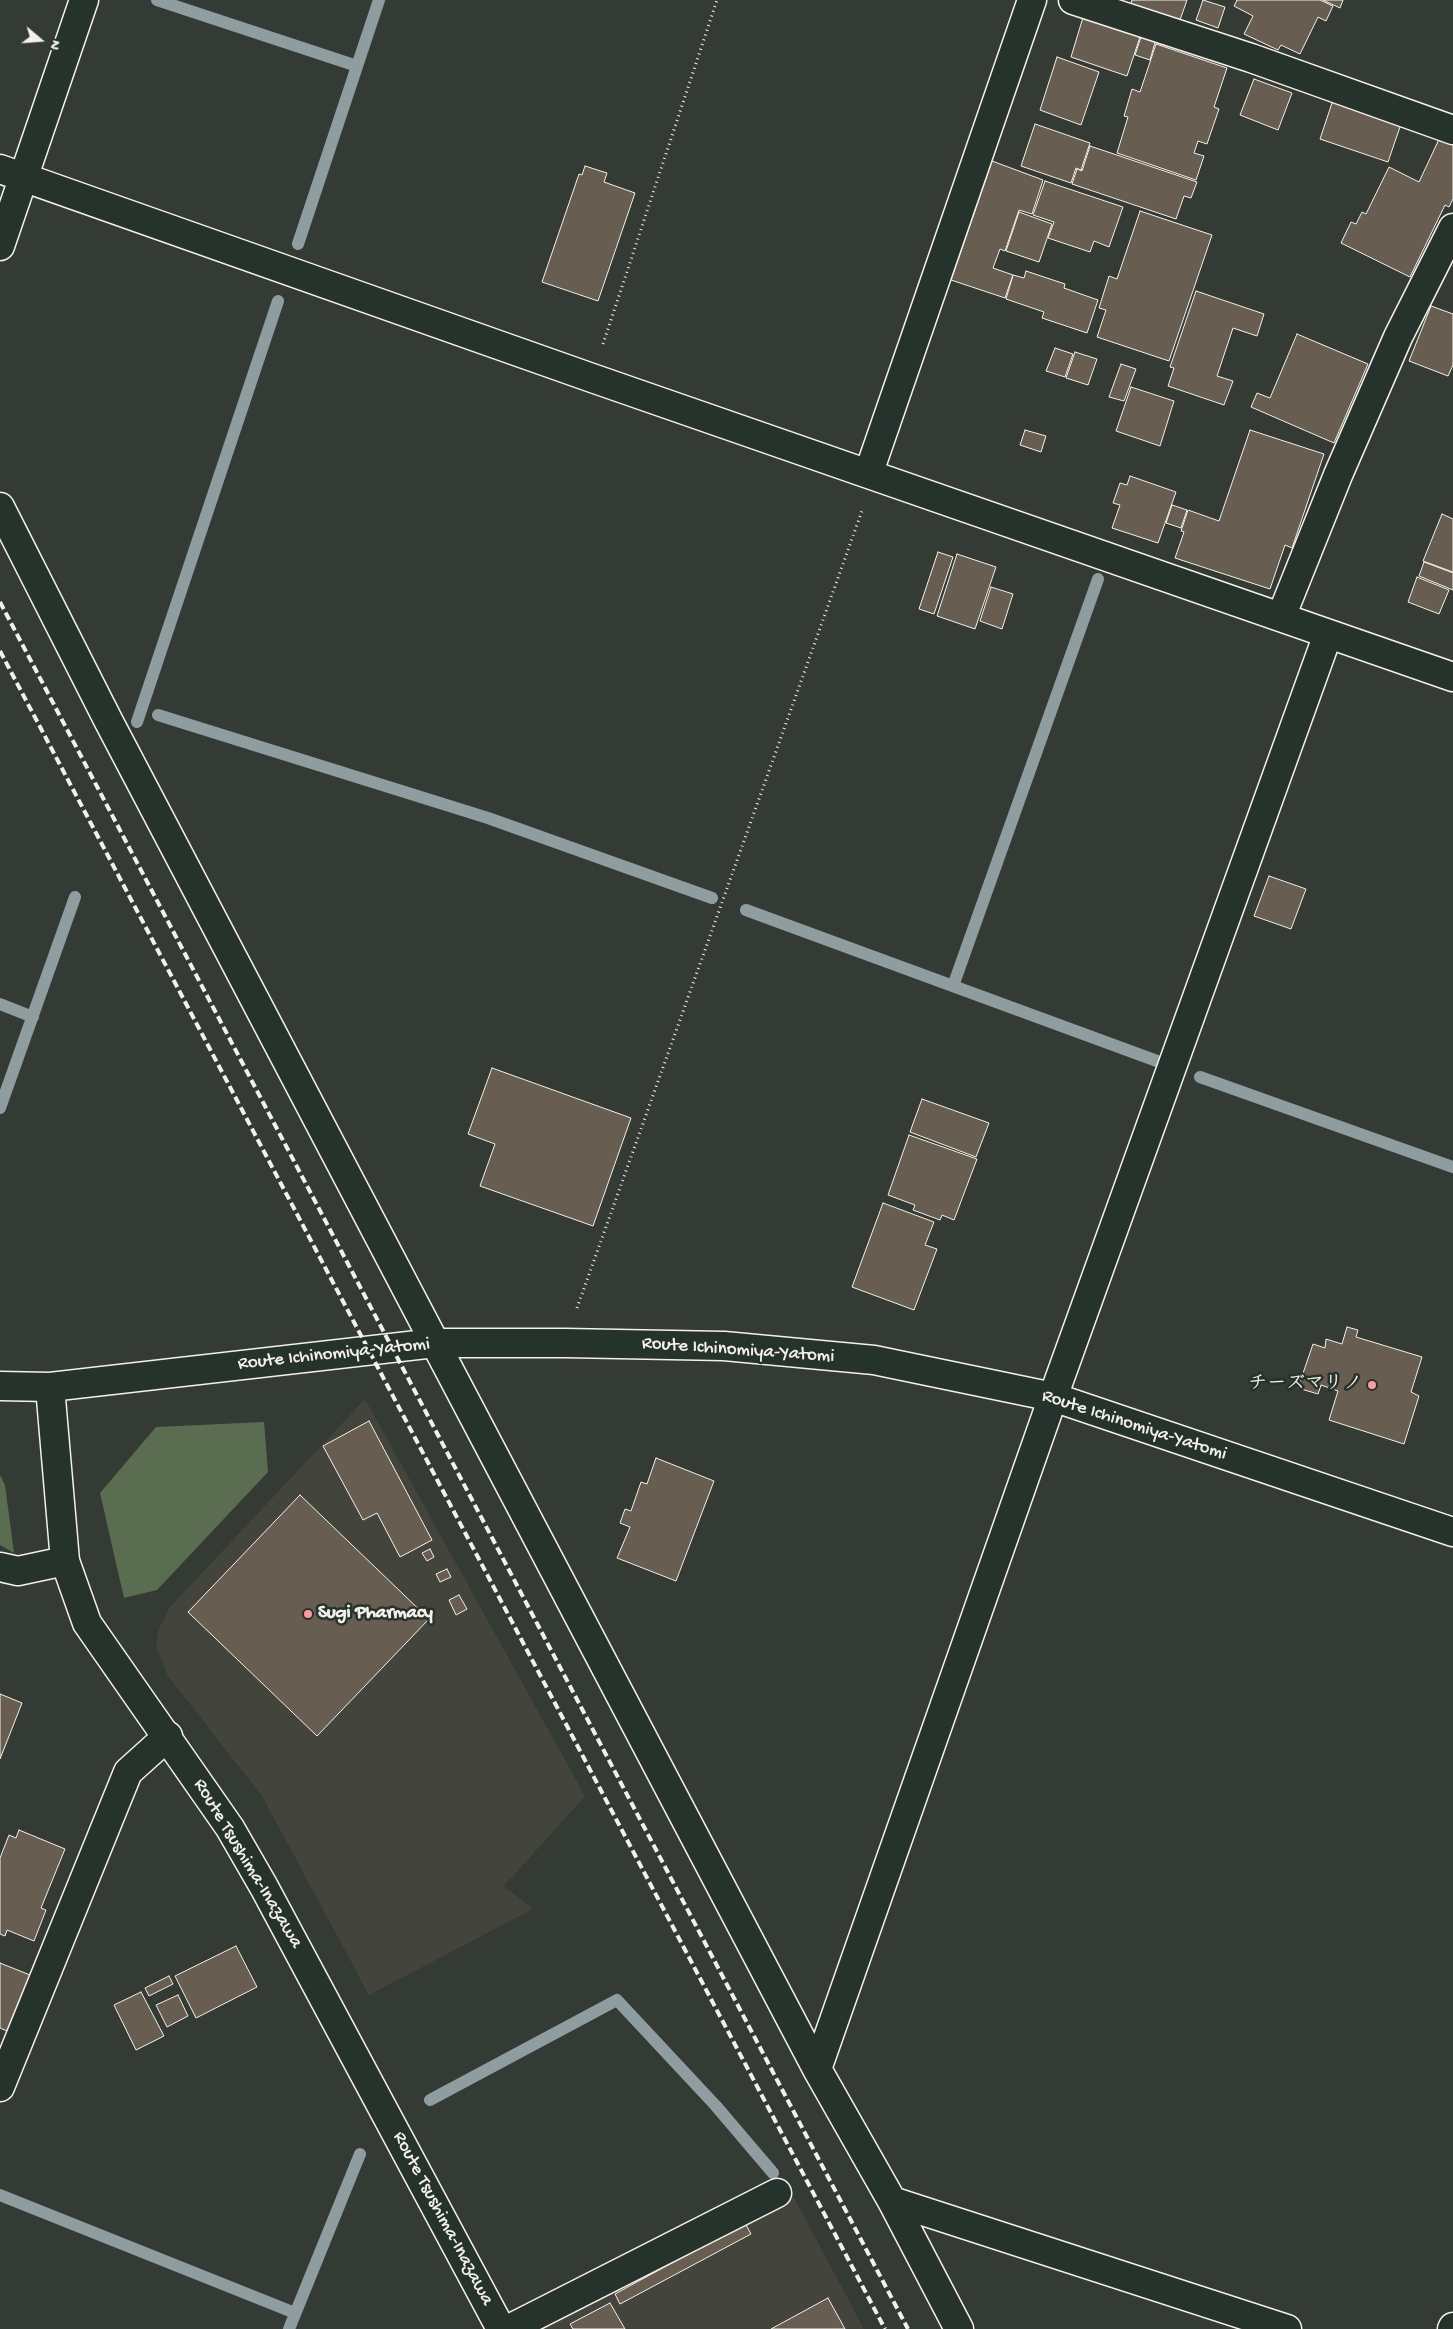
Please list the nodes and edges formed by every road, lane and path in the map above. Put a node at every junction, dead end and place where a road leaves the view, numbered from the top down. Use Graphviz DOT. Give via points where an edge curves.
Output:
graph roads {
  1 [pos="84,0"];
  2 [pos="717,0"];
  3 [pos="1032,0"];
  4 [pos="1073,0"];
  5 [pos="1453,130"];
  6 [pos="13,173"];
  7 [pos="1453,228"];
  8 [pos="0,246"];
  9 [pos="592,378"];
  10 [pos="872,473"];
  11 [pos="0,507"];
  12 [pos="1281,617"];
  13 [pos="1328,634"];
  14 [pos="1453,677"];
  15 [pos="435,1343"];
  16 [pos="565,1343"];
  17 [pos="0,1386"];
  18 [pos="50,1387"];
  19 [pos="1053,1397"];
  20 [pos="1453,1532"];
  21 [pos="65,1562"];
  22 [pos="0,1567"];
  23 [pos="168,1736"];
  24 [pos="8,2046"];
  25 [pos="817,2069"];
  26 [pos="0,2087"];
  27 [pos="777,2193"];
  28 [pos="892,2201"];
  29 [pos="501,2329"];
  30 [pos="509,2329"];
  31 [pos="958,2329"];
  32 [pos="1287,2329"];
  1 -- 6 [label="street"];
  2 -- 9 [label="path"];
  3 -- 10 [label="street"];
  4 -- 5 [label="street"];
  6 -- 8 [label="street"];
  6 -- 9 [label="street"];
  7 -- 12 [label="street" via="1398,337"];
  9 -- 10 [label="street"];
  10 -- 12 [label="street"];
  10 -- 16 [label="path"];
  11 -- 15 [label="street" via="108,720"];
  12 -- 13 [label="street"];
  13 -- 14 [label="street"];
  13 -- 19 [label="street"];
  15 -- 16 [label="street, Route Ichinomiya-Yatomi"];
  15 -- 18 [label="street, Route Ichinomiya-Yatomi"];
  15 -- 25 [label="street"];
  16 -- 19 [label="street, Route Ichinomiya-Yatomi" via="724,1346 874,1360"];
  17 -- 18 [label="street, Route Ichinomiya-Yatomi"];
  18 -- 21 [label="street, Route Tsushima-Inazawa"];
  19 -- 20 [label="street, Route Ichinomiya-Yatomi"];
  19 -- 25 [label="street"];
  21 -- 22 [label="street" via="18,1571"];
  21 -- 23 [label="street, Route Tsushima-Inazawa" via="87,1623"];
  23 -- 24 [label="street" via="128,1772"];
  23 -- 29 [label="street, Route Tsushima-Inazawa" via="230,1828 264,1887"];
  24 -- 26 [label="street"];
  25 -- 28 [label="street"];
  27 -- 30 [label="street"];
  28 -- 31 [label="street"];
  28 -- 32 [label="street"];
}
